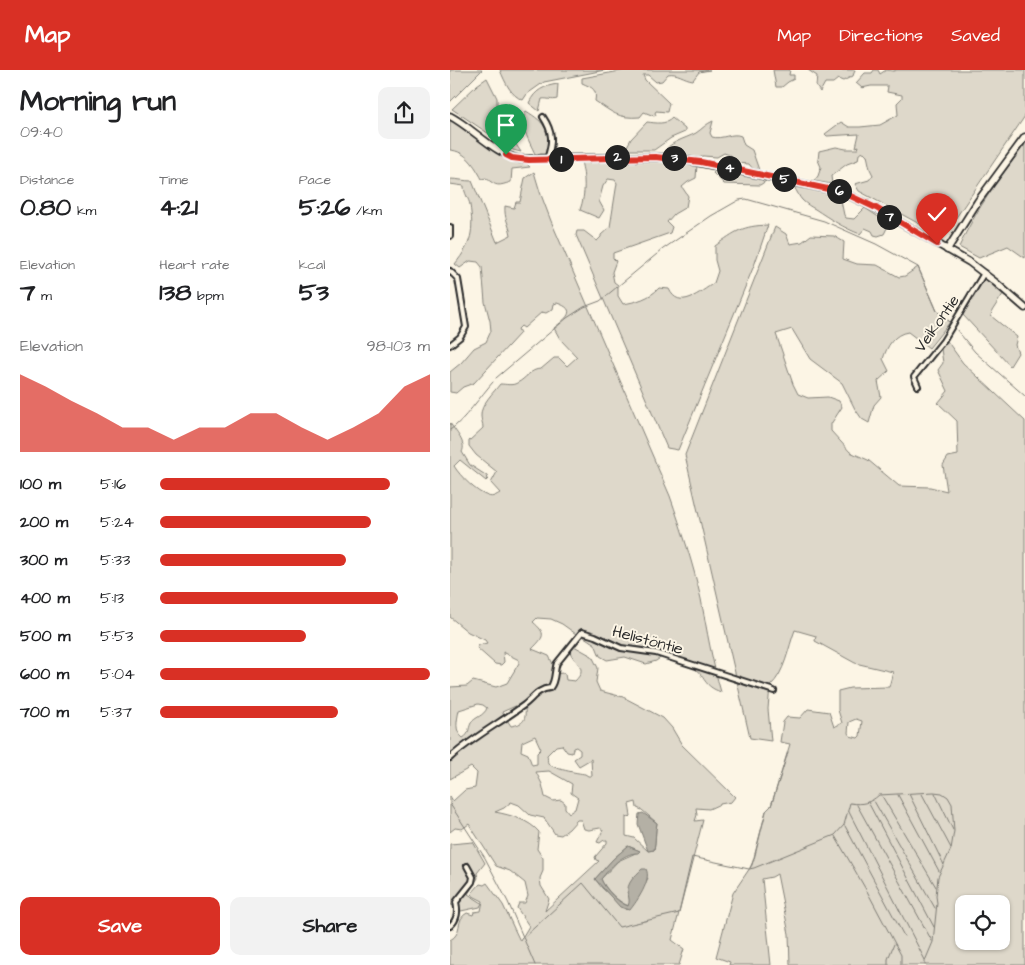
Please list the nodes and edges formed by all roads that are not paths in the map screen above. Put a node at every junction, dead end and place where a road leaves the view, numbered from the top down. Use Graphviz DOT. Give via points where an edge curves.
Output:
graph roads {
  1 [pos="450,116"];
  2 [pos="543,117"];
  3 [pos="1025,136"];
  4 [pos="547,159"];
  5 [pos="450,227"];
  6 [pos="450,236"];
  7 [pos="947,250"];
  8 [pos="450,271"];
  9 [pos="984,273"];
  10 [pos="1025,308"];
  11 [pos="450,345"];
  12 [pos="918,386"];
  13 [pos="774,691"];
  14 [pos="450,758"];
  15 [pos="467,866"];
  16 [pos="450,926"];
  1 -- 4 [label="street" via="506,155 520,159"];
  2 -- 4 [label="street" via="550,127 552,140"];
  3 -- 7 [label="street"];
  4 -- 7 [label="street" via="676,158 836,191 876,208"];
  5 -- 6 [label="street"];
  7 -- 9 [label="street"];
  8 -- 11 [label="street" via="458,279 466,327"];
  9 -- 10 [label="street"];
  9 -- 12 [label="street, Veikontie" via="942,342 914,377"];
  13 -- 14 [label="street, Helistöntie" via="656,653 621,648 582,632 557,663 550,688 543,688"];
  15 -- 16 [label="street" via="472,882 456,902 457,916"];
}
